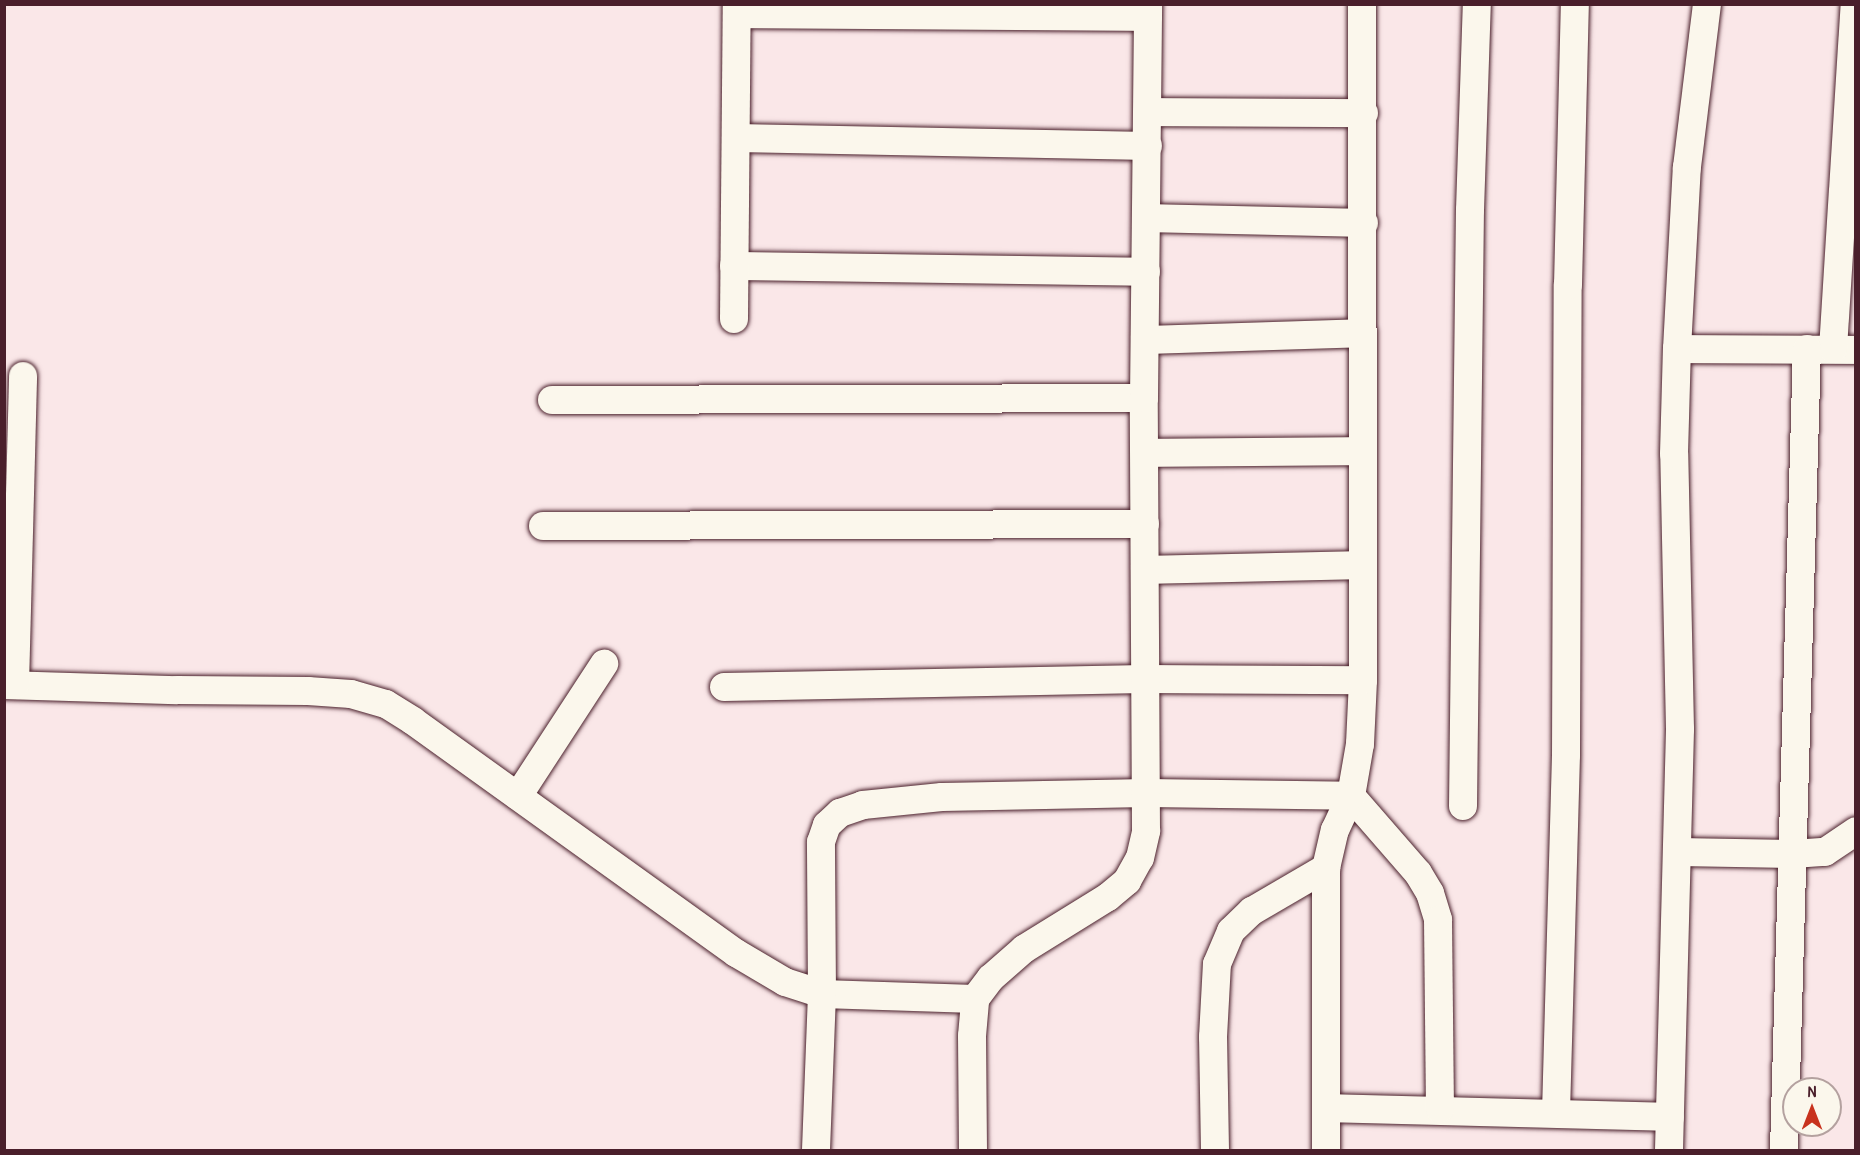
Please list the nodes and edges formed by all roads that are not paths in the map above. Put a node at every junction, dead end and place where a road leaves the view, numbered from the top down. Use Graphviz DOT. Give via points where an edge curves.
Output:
graph roads {
  1 [pos="1362,4"];
  2 [pos="1478,4"];
  3 [pos="1575,4"];
  4 [pos="1707,4"];
  5 [pos="1855,4"];
  6 [pos="737,9"];
  7 [pos="1148,11"];
  8 [pos="1853,70"];
  9 [pos="1148,112"];
  10 [pos="1364,113"];
  11 [pos="737,138"];
  12 [pos="1148,146"];
  13 [pos="1147,219"];
  14 [pos="1364,223"];
  15 [pos="734,266"];
  16 [pos="1146,272"];
  17 [pos="734,319"];
  18 [pos="1362,333"];
  19 [pos="1145,340"];
  20 [pos="1677,349"];
  21 [pos="1832,349"];
  22 [pos="23,376"];
  23 [pos="1144,398"];
  24 [pos="552,400"];
  25 [pos="1363,451"];
  26 [pos="1144,453"];
  27 [pos="1145,524"];
  28 [pos="543,526"];
  29 [pos="1363,565"];
  30 [pos="1145,570"];
  31 [pos="604,664"];
  32 [pos="1145,679"];
  33 [pos="1363,680"];
  34 [pos="10,685"];
  35 [pos="724,687"];
  36 [pos="1147,793"];
  37 [pos="518,796"];
  38 [pos="1351,796"];
  39 [pos="1463,806"];
  40 [pos="1854,835"];
  41 [pos="1678,852"];
  42 [pos="1793,854"];
  43 [pos="1326,868"];
  44 [pos="822,994"];
  45 [pos="975,999"];
  46 [pos="1328,1108"];
  47 [pos="1440,1109"];
  48 [pos="1556,1113"];
  49 [pos="1670,1117"];
  50 [pos="816,1150"];
  51 [pos="973,1150"];
  52 [pos="1215,1150"];
  53 [pos="1326,1150"];
  54 [pos="1669,1150"];
  55 [pos="1784,1150"];
  1 -- 10 [label="street"];
  2 -- 39 [label="street" via="1470,210"];
  3 -- 48 [label="street" via="1568,285 1566,755"];
  4 -- 20 [label="street" via="1687,167"];
  5 -- 8 [label="street"];
  6 -- 7 [label="street"];
  6 -- 11 [label="street"];
  7 -- 9 [label="street"];
  8 -- 21 [label="street"];
  9 -- 10 [label="street"];
  9 -- 12 [label="street"];
  10 -- 14 [label="street"];
  11 -- 12 [label="street"];
  11 -- 15 [label="street"];
  12 -- 13 [label="street"];
  13 -- 14 [label="street"];
  13 -- 16 [label="street"];
  14 -- 18 [label="street"];
  15 -- 16 [label="street"];
  15 -- 17 [label="street"];
  16 -- 19 [label="street"];
  18 -- 19 [label="street"];
  18 -- 25 [label="street"];
  19 -- 23 [label="street"];
  20 -- 21 [label="street"];
  20 -- 41 [label="street" via="1674,454 1680,729"];
  21 -- 42 [label="street"];
  22 -- 34 [label="street"];
  23 -- 24 [label="street"];
  23 -- 26 [label="street"];
  25 -- 26 [label="street"];
  25 -- 29 [label="street"];
  26 -- 27 [label="street"];
  27 -- 28 [label="street"];
  27 -- 30 [label="street"];
  29 -- 30 [label="street"];
  29 -- 33 [label="street"];
  30 -- 32 [label="street"];
  31 -- 37 [label="street"];
  32 -- 33 [label="street"];
  32 -- 35 [label="street"];
  32 -- 36 [label="street"];
  33 -- 38 [label="street" via="1360,744"];
  34 -- 37 [label="street" via="351,694 386,704"];
  36 -- 38 [label="street"];
  36 -- 44 [label="street" via="942,797 863,805 840,813 827,825 821,842"];
  36 -- 45 [label="street" via="1146,831 1140,858 1126,881 1108,897 1024,949 991,978"];
  37 -- 44 [label="street" via="736,953 785,982"];
  38 -- 43 [label="street" via="1335,830"];
  38 -- 47 [label="street" via="1418,873 1430,893 1438,920"];
  40 -- 42 [label="street" via="1825,852"];
  41 -- 42 [label="street"];
  41 -- 49 [label="street"];
  42 -- 55 [label="street"];
  43 -- 46 [label="street"];
  43 -- 52 [label="street" via="1252,911 1231,931 1217,964 1213,1036"];
  44 -- 45 [label="street"];
  44 -- 50 [label="street"];
  45 -- 51 [label="street"];
  46 -- 47 [label="street"];
  46 -- 53 [label="street"];
  47 -- 48 [label="street"];
  48 -- 49 [label="street"];
  49 -- 54 [label="street"];
}
